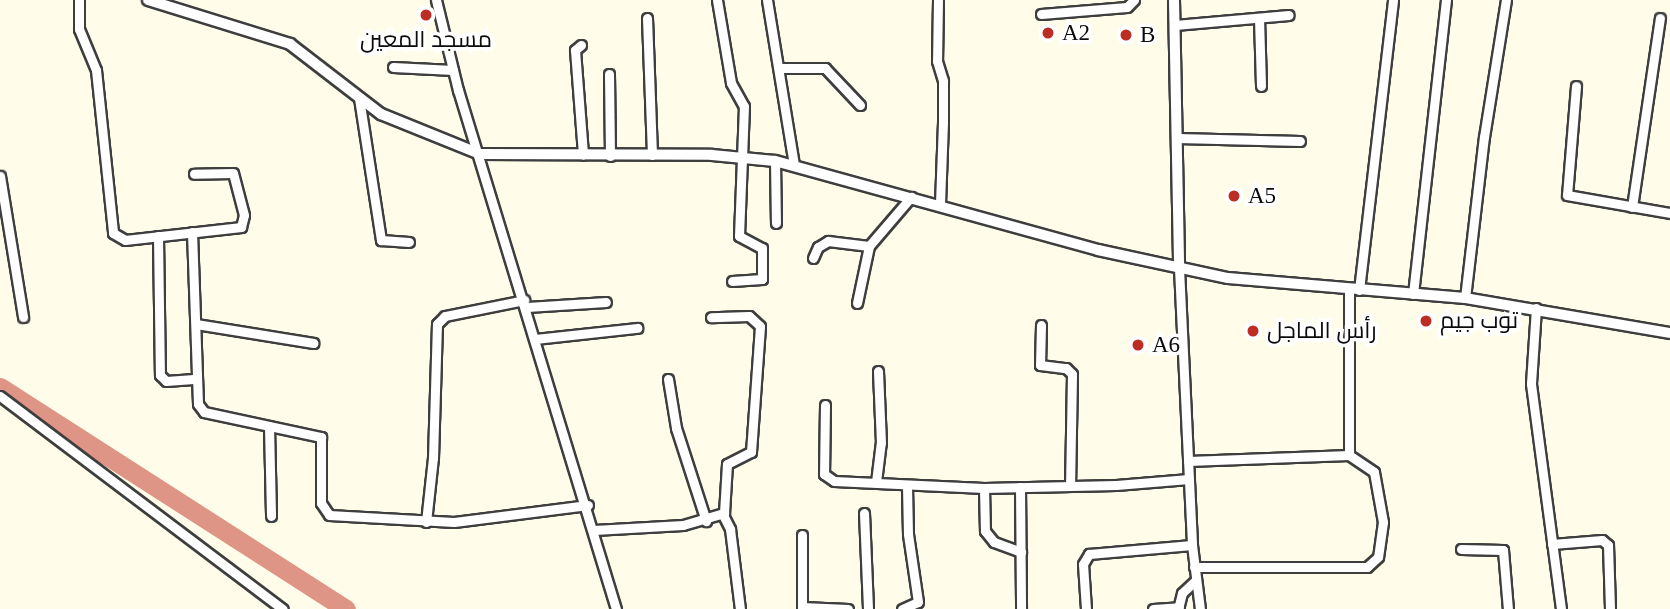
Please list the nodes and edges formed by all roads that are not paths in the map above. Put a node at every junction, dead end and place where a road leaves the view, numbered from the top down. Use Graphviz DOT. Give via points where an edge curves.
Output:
graph roads {
  1 [pos="79,0"];
  2 [pos="148,0"];
  3 [pos="436,0"];
  4 [pos="717,0"];
  5 [pos="767,0"];
  6 [pos="938,0"];
  7 [pos="1134,0"];
  8 [pos="1174,0"];
  9 [pos="1393,0"];
  10 [pos="1447,0"];
  11 [pos="1506,0"];
  12 [pos="1041,14"];
  13 [pos="1289,15"];
  14 [pos="647,18"];
  15 [pos="1259,18"];
  16 [pos="1660,18"];
  17 [pos="1175,25"];
  18 [pos="581,44"];
  19 [pos="393,67"];
  20 [pos="781,68"];
  21 [pos="453,70"];
  22 [pos="609,74"];
  23 [pos="1261,86"];
  24 [pos="1576,86"];
  25 [pos="359,98"];
  26 [pos="859,105"];
  27 [pos="1177,138"];
  28 [pos="1300,141"];
  29 [pos="480,154"];
  30 [pos="583,155"];
  31 [pos="652,155"];
  32 [pos="610,156"];
  33 [pos="743,157"];
  34 [pos="775,161"];
  35 [pos="794,165"];
  36 [pos="194,174"];
  37 [pos="0,176"];
  38 [pos="911,197"];
  39 [pos="940,204"];
  40 [pos="1632,207"];
  41 [pos="1670,213"];
  42 [pos="776,223"];
  43 [pos="192,232"];
  44 [pos="158,236"];
  45 [pos="409,242"];
  46 [pos="869,246"];
  47 [pos="813,258"];
  48 [pos="1179,268"];
  49 [pos="732,281"];
  50 [pos="1354,290"];
  51 [pos="1413,294"];
  52 [pos="1465,298"];
  53 [pos="606,302"];
  54 [pos="526,303"];
  55 [pos="857,303"];
  56 [pos="1536,308"];
  57 [pos="23,317"];
  58 [pos="711,317"];
  59 [pos="196,324"];
  60 [pos="1041,325"];
  61 [pos="637,328"];
  62 [pos="1670,333"];
  63 [pos="535,339"];
  64 [pos="313,343"];
  65 [pos="878,371"];
  66 [pos="197,379"];
  67 [pos="668,379"];
  68 [pos="0,397"];
  69 [pos="825,405"];
  70 [pos="269,426"];
  71 [pos="1349,455"];
  72 [pos="1188,461"];
  73 [pos="1189,479"];
  74 [pos="876,482"];
  75 [pos="1070,485"];
  76 [pos="907,486"];
  77 [pos="1020,486"];
  78 [pos="984,488"];
  79 [pos="588,505"];
  80 [pos="864,513"];
  81 [pos="723,515"];
  82 [pos="271,516"];
  83 [pos="706,521"];
  84 [pos="426,523"];
  85 [pos="594,530"];
  86 [pos="802,535"];
  87 [pos="1552,544"];
  88 [pos="1192,545"];
  89 [pos="1461,549"];
  90 [pos="1021,552"];
  91 [pos="1194,567"];
  92 [pos="1195,581"];
  93 [pos="802,608"];
  94 [pos="1178,608"];
  95 [pos="283,609"];
  96 [pos="616,609"];
  97 [pos="740,609"];
  98 [pos="848,609"];
  99 [pos="868,609"];
  100 [pos="902,609"];
  101 [pos="1021,609"];
  102 [pos="1086,609"];
  103 [pos="1153,609"];
  104 [pos="1200,609"];
  105 [pos="1508,609"];
  106 [pos="1561,609"];
  107 [pos="1611,609"];
  1 -- 44 [label="street" via="79,29 96,70 113,233 125,240"];
  2 -- 25 [label="street" via="290,44"];
  3 -- 21 [label="street"];
  4 -- 33 [label="street" via="731,83 743,102"];
  5 -- 20 [label="street"];
  6 -- 39 [label="street" via="937,61 943,81"];
  7 -- 12 [label="street" via="1126,7"];
  8 -- 17 [label="street"];
  9 -- 50 [label="street"];
  10 -- 51 [label="street"];
  11 -- 52 [label="street"];
  13 -- 15 [label="street"];
  14 -- 31 [label="street"];
  15 -- 17 [label="street"];
  15 -- 23 [label="street"];
  16 -- 40 [label="street"];
  17 -- 27 [label="street"];
  18 -- 30 [label="street" via="575,50"];
  19 -- 21 [label="street"];
  20 -- 26 [label="street" via="825,68"];
  20 -- 35 [label="street"];
  21 -- 29 [label="street"];
  22 -- 32 [label="street"];
  24 -- 40 [label="street" via="1567,195"];
  25 -- 29 [label="street" via="403,126"];
  25 -- 45 [label="street" via="381,240"];
  27 -- 28 [label="street"];
  27 -- 48 [label="street"];
  29 -- 30 [label="street"];
  29 -- 54 [label="street"];
  30 -- 32 [label="street"];
  31 -- 32 [label="street"];
  31 -- 33 [label="street"];
  33 -- 34 [label="street"];
  33 -- 49 [label="street" via="739,236 744,242 761,245 762,279"];
  34 -- 35 [label="street"];
  34 -- 42 [label="street"];
  35 -- 38 [label="street"];
  36 -- 43 [label="street" via="233,173 244,222 241,227"];
  37 -- 57 [label="street"];
  38 -- 39 [label="street"];
  38 -- 46 [label="street"];
  39 -- 48 [label="street"];
  40 -- 41 [label="street"];
  43 -- 44 [label="street"];
  43 -- 59 [label="street"];
  44 -- 66 [label="street" via="160,375 166,381"];
  46 -- 47 [label="street" via="828,241 818,247"];
  46 -- 55 [label="street"];
  48 -- 50 [label="street" via="1253,282"];
  48 -- 72 [label="street"];
  50 -- 51 [label="street"];
  50 -- 71 [label="street"];
  51 -- 52 [label="street"];
  52 -- 56 [label="street"];
  53 -- 54 [label="street"];
  54 -- 63 [label="street"];
  54 -- 84 [label="street" via="445,316 437,324"];
  56 -- 62 [label="street"];
  56 -- 87 [label="street" via="1531,384"];
  58 -- 81 [label="street" via="749,316 760,326 751,452 726,464"];
  59 -- 64 [label="street"];
  59 -- 66 [label="street"];
  60 -- 75 [label="street" via="1041,365 1066,368 1072,374"];
  61 -- 63 [label="street"];
  63 -- 79 [label="street"];
  65 -- 74 [label="street" via="881,443"];
  66 -- 70 [label="street" via="198,404 204,412"];
  67 -- 83 [label="street" via="676,428"];
  68 -- 95 [label="street"];
  69 -- 74 [label="street" via="827,479"];
  70 -- 82 [label="street"];
  70 -- 84 [label="street" via="321,436 321,503 329,515"];
  71 -- 72 [label="street"];
  71 -- 91 [label="street" via="1369,466 1381,500 1381,543 1373,564 1337,570"];
  72 -- 73 [label="street"];
  73 -- 75 [label="street"];
  73 -- 88 [label="street"];
  74 -- 76 [label="street"];
  75 -- 77 [label="street"];
  76 -- 78 [label="street"];
  76 -- 100 [label="street" via="908,534 918,602"];
  77 -- 78 [label="street"];
  77 -- 90 [label="street"];
  78 -- 90 [label="street" via="985,531 995,542"];
  79 -- 84 [label="street" via="528,516"];
  79 -- 85 [label="street"];
  80 -- 99 [label="street"];
  81 -- 83 [label="street"];
  81 -- 97 [label="street" via="730,529"];
  83 -- 85 [label="street"];
  85 -- 96 [label="street"];
  86 -- 93 [label="street"];
  87 -- 106 [label="street"];
  87 -- 107 [label="street" via="1602,540 1608,545"];
  88 -- 91 [label="street"];
  88 -- 102 [label="street" via="1089,554 1083,565"];
  89 -- 105 [label="street" via="1503,550"];
  90 -- 101 [label="street"];
  91 -- 92 [label="street"];
  92 -- 94 [label="street" via="1182,593"];
  92 -- 104 [label="street"];
  93 -- 98 [label="street"];
  94 -- 103 [label="street"];
}
